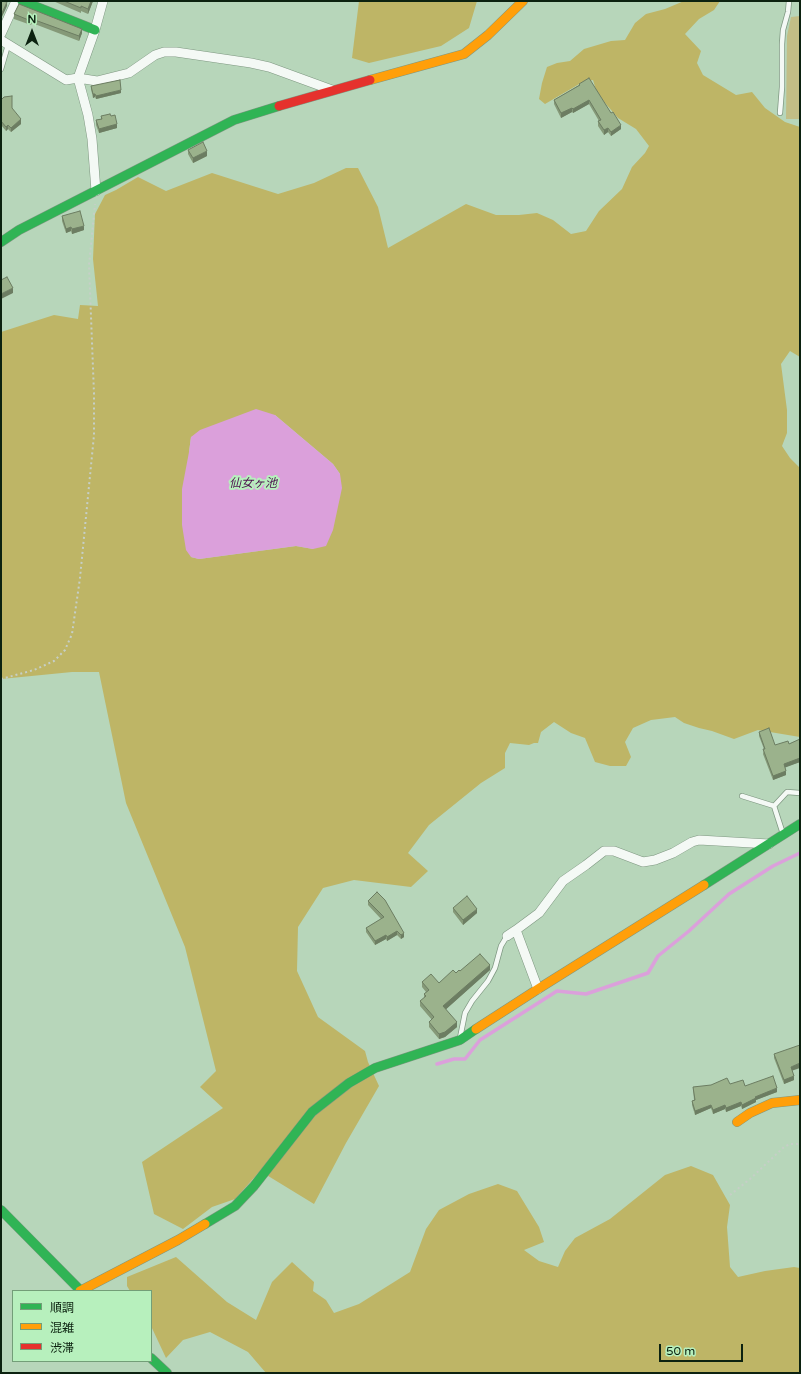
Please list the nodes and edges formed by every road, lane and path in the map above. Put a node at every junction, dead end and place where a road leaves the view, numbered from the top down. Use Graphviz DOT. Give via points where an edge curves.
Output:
graph roads {
  1 [pos="16,1"];
  2 [pos="22,1"];
  3 [pos="103,1"];
  4 [pos="523,1"];
  5 [pos="789,1"];
  6 [pos="95,30"];
  7 [pos="3,41"];
  8 [pos="1,69"];
  9 [pos="78,78"];
  10 [pos="332,90"];
  11 [pos="780,112"];
  12 [pos="96,191"];
  13 [pos="1,242"];
  14 [pos="1,679"];
  15 [pos="800,793"];
  16 [pos="742,796"];
  17 [pos="774,806"];
  18 [pos="800,824"];
  19 [pos="784,835"];
  20 [pos="770,844"];
  21 [pos="516,930"];
  22 [pos="507,936"];
  23 [pos="538,989"];
  24 [pos="460,1040"];
  25 [pos="800,1100"];
  26 [pos="737,1122"];
  27 [pos="800,1144"];
  28 [pos="730,1195"];
  29 [pos="1,1210"];
  30 [pos="80,1290"];
  31 [pos="83,1290"];
  32 [pos="152,1359"];
  33 [pos="166,1373"];
  1 -- 7 [label="street"];
  2 -- 6 [label="street"];
  3 -- 6 [label="street"];
  4 -- 10 [label="street" via="464,54"];
  5 -- 11 [label="lane" via="782,44"];
  6 -- 9 [label="street"];
  7 -- 8 [label="lane"];
  7 -- 9 [label="street" via="66,80"];
  9 -- 10 [label="street" via="97,81 129,73 155,55 176,52 251,63"];
  9 -- 12 [label="street" via="92,139"];
  10 -- 12 [label="street" via="234,120"];
  12 -- 13 [label="street" via="19,230"];
  12 -- 14 [label="path" via="89,265 94,434 72,634 65,650 54,661 34,670"];
  15 -- 17 [label="lane" via="787,792"];
  16 -- 17 [label="lane"];
  17 -- 19 [label="lane"];
  18 -- 19 [label="street"];
  19 -- 20 [label="street"];
  20 -- 21 [label="street" via="699,840 673,853 643,862 604,851 563,881 539,913"];
  20 -- 23 [label="street"];
  21 -- 22 [label="street"];
  21 -- 23 [label="street"];
  22 -- 24 [label="lane" via="488,981 465,1013"];
  23 -- 24 [label="street"];
  24 -- 31 [label="street" via="375,1068 349,1083 312,1112 254,1186 235,1206 178,1240"];
  25 -- 26 [label="street" via="772,1103"];
  27 -- 28 [label="path" via="784,1146 750,1180"];
  29 -- 30 [label="street"];
  32 -- 33 [label="street"];
}
